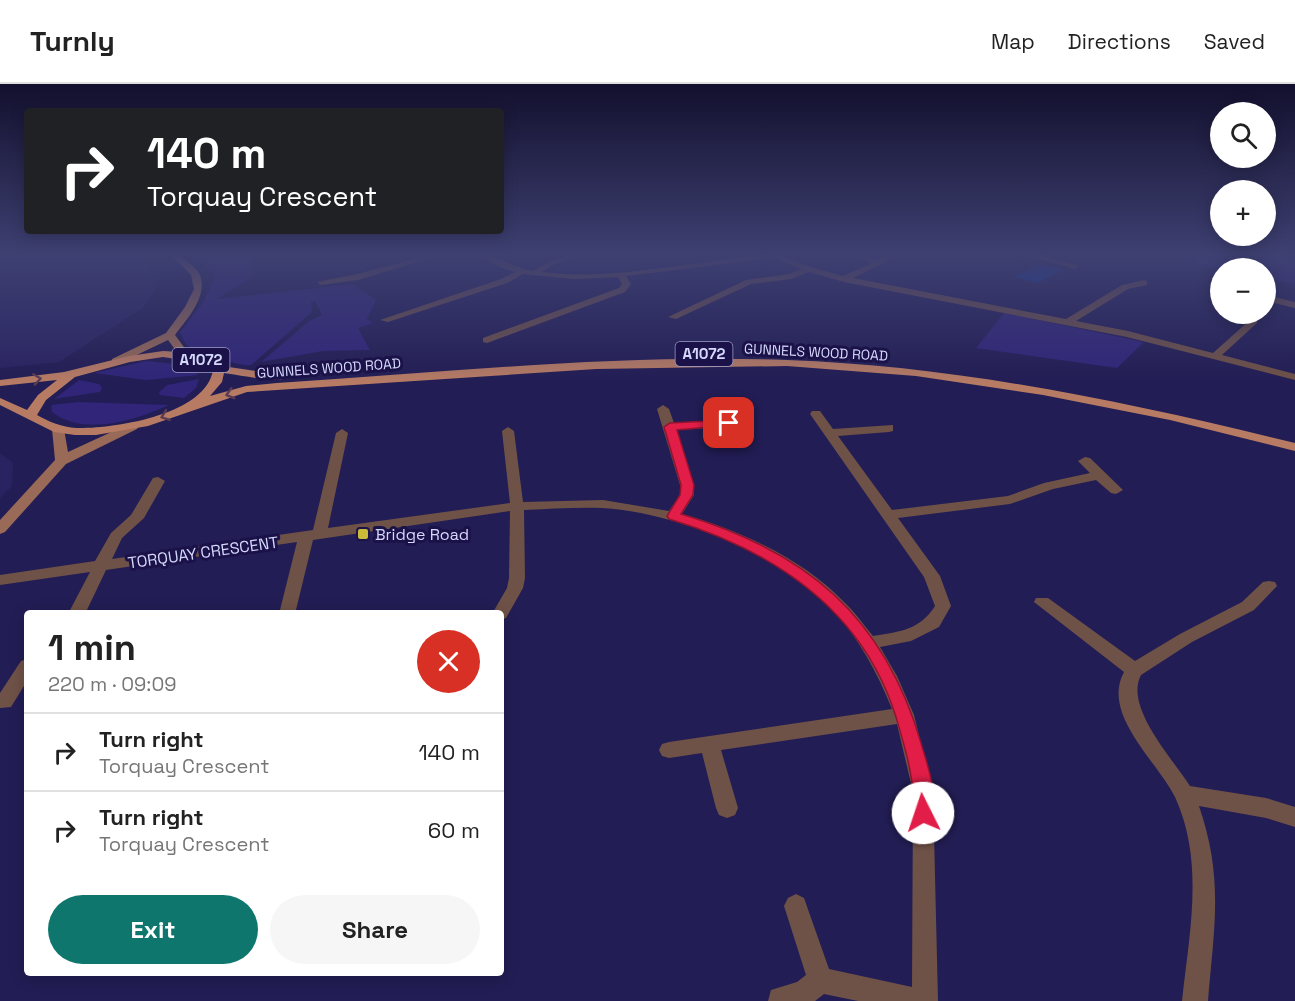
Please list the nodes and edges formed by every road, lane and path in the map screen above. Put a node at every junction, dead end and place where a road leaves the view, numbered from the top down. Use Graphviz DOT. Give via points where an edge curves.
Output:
graph roads {
  1 [pos="194,298"];
  2 [pos="453,298"];
  3 [pos="601,298"];
  4 [pos="715,298"];
  5 [pos="944,298"];
  6 [pos="1107,298"];
  7 [pos="1276,300"];
  8 [pos="1295,305"];
  9 [pos="673,317"];
  10 [pos="385,320"];
  11 [pos="1069,321"];
  12 [pos="1251,324"];
  13 [pos="170,335"];
  14 [pos="487,340"];
  15 [pos="184,354"];
  16 [pos="1216,355"];
  17 [pos="116,361"];
  18 [pos="219,369"];
  19 [pos="75,374"];
  20 [pos="1295,377"];
  21 [pos="0,383"];
  22 [pos="0,401"];
  23 [pos="187,407"];
  24 [pos="663,409"];
  25 [pos="816,414"];
  26 [pos="31,415"];
  27 [pos="729,423"];
  28 [pos="133,426"];
  29 [pos="670,427"];
  30 [pos="889,428"];
  31 [pos="58,429"];
  32 [pos="508,431"];
  33 [pos="342,433"];
  34 [pos="830,433"];
  35 [pos="1295,436"];
  36 [pos="1295,447"];
  37 [pos="61,461"];
  38 [pos="1085,461"];
  39 [pos="1099,475"];
  40 [pos="158,481"];
  41 [pos="1116,490"];
  42 [pos="517,506"];
  43 [pos="887,515"];
  44 [pos="674,516"];
  45 [pos="0,529"];
  46 [pos="313,536"];
  47 [pos="99,567"];
  48 [pos="0,580"];
  49 [pos="1269,586"];
  50 [pos="1042,602"];
  51 [pos="78,610"];
  52 [pos="288,610"];
  53 [pos="502,610"];
  54 [pos="869,643"];
  55 [pos="1134,670"];
  56 [pos="24,671"];
  57 [pos="4,702"];
  58 [pos="904,715"];
  59 [pos="709,744"];
  60 [pos="669,750"];
  61 [pos="1184,794"];
  62 [pos="727,808"];
  63 [pos="1295,817"];
  64 [pos="796,906"];
  65 [pos="820,980"];
  66 [pos="780,999"];
  67 [pos="917,1001"];
  68 [pos="925,1001"];
  69 [pos="1195,1001"];
  1 -- 13 [label="street"];
  2 -- 10 [label="street"];
  3 -- 14 [label="street"];
  4 -- 9 [label="street"];
  5 -- 11 [label="street"];
  6 -- 11 [label="street"];
  7 -- 8 [label="street"];
  11 -- 16 [label="street"];
  12 -- 16 [label="street"];
  13 -- 15 [label="street"];
  13 -- 17 [label="street"];
  15 -- 17 [label="main road, GUNNELS WOOD ROAD / A1072"];
  15 -- 18 [label="main road, GUNNELS WOOD ROAD / A1072"];
  16 -- 20 [label="street"];
  17 -- 19 [label="main road, GUNNELS WOOD ROAD / A1072"];
  18 -- 23 [label="main road, GUNNELS WOOD ROAD / A1072" via="217,382 208,393"];
  18 -- 35 [label="main road, GUNNELS WOOD ROAD / A1072" via="270,376 628,356 788,356 884,361 1004,376 1187,410"];
  21 -- 19 [label="main road, GUNNELS WOOD ROAD / A1072, one-way"];
  19 -- 26 [label="main road, GUNNELS WOOD ROAD / A1072" via="36,402"];
  22 -- 26 [label="main road, GUNNELS WOOD ROAD / A1072"];
  23 -- 28 [label="main road, GUNNELS WOOD ROAD / A1072, one-way"];
  36 -- 23 [label="main road, GUNNELS WOOD ROAD / A1072, one-way" via="1071,396 910,372 788,363 624,365 277,386 246,389"];
  24 -- 29 [label="street"];
  25 -- 34 [label="street"];
  26 -- 31 [label="main road, GUNNELS WOOD ROAD / A1072"];
  27 -- 29 [label="street"];
  28 -- 31 [label="main road, GUNNELS WOOD ROAD / A1072" via="95,432"];
  28 -- 37 [label="street"];
  29 -- 44 [label="street" via="687,485 687,495"];
  30 -- 34 [label="street"];
  31 -- 37 [label="street"];
  32 -- 42 [label="street"];
  33 -- 46 [label="street, TORQUAY CRESCENT" via="334,477"];
  34 -- 43 [label="street"];
  37 -- 45 [label="street"];
  38 -- 39 [label="street"];
  39 -- 41 [label="street"];
  39 -- 43 [label="street" via="1049,486 1010,501"];
  40 -- 47 [label="street, TORQUAY CRESCENT" via="137,518 116,536"];
  42 -- 44 [label="street, TORQUAY CRESCENT" via="603,504"];
  42 -- 46 [label="street, TORQUAY CRESCENT"];
  42 -- 53 [label="street" via="515,588"];
  43 -- 54 [label="street" via="932,576 943,606 933,623 905,637"];
  44 -- 54 [label="street, TORQUAY CRESCENT" via="708,526 800,573 837,604"];
  46 -- 47 [label="street, TORQUAY CRESCENT"];
  46 -- 52 [label="street, TORQUAY CRESCENT"];
  47 -- 48 [label="street, TORQUAY CRESCENT"];
  47 -- 51 [label="street, TORQUAY CRESCENT"];
  49 -- 55 [label="street" via="1248,606"];
  50 -- 55 [label="street"];
  54 -- 58 [label="street, TORQUAY CRESCENT"];
  55 -- 61 [label="street" via="1127,689 1134,719"];
  56 -- 57 [label="street"];
  58 -- 59 [label="street"];
  58 -- 68 [label="street, TORQUAY CRESCENT" via="923,792"];
  59 -- 60 [label="street"];
  59 -- 62 [label="street"];
  61 -- 63 [label="street"];
  61 -- 69 [label="street" via="1204,867"];
  64 -- 65 [label="street"];
  65 -- 66 [label="street" via="803,994"];
  65 -- 67 [label="street"];
}
